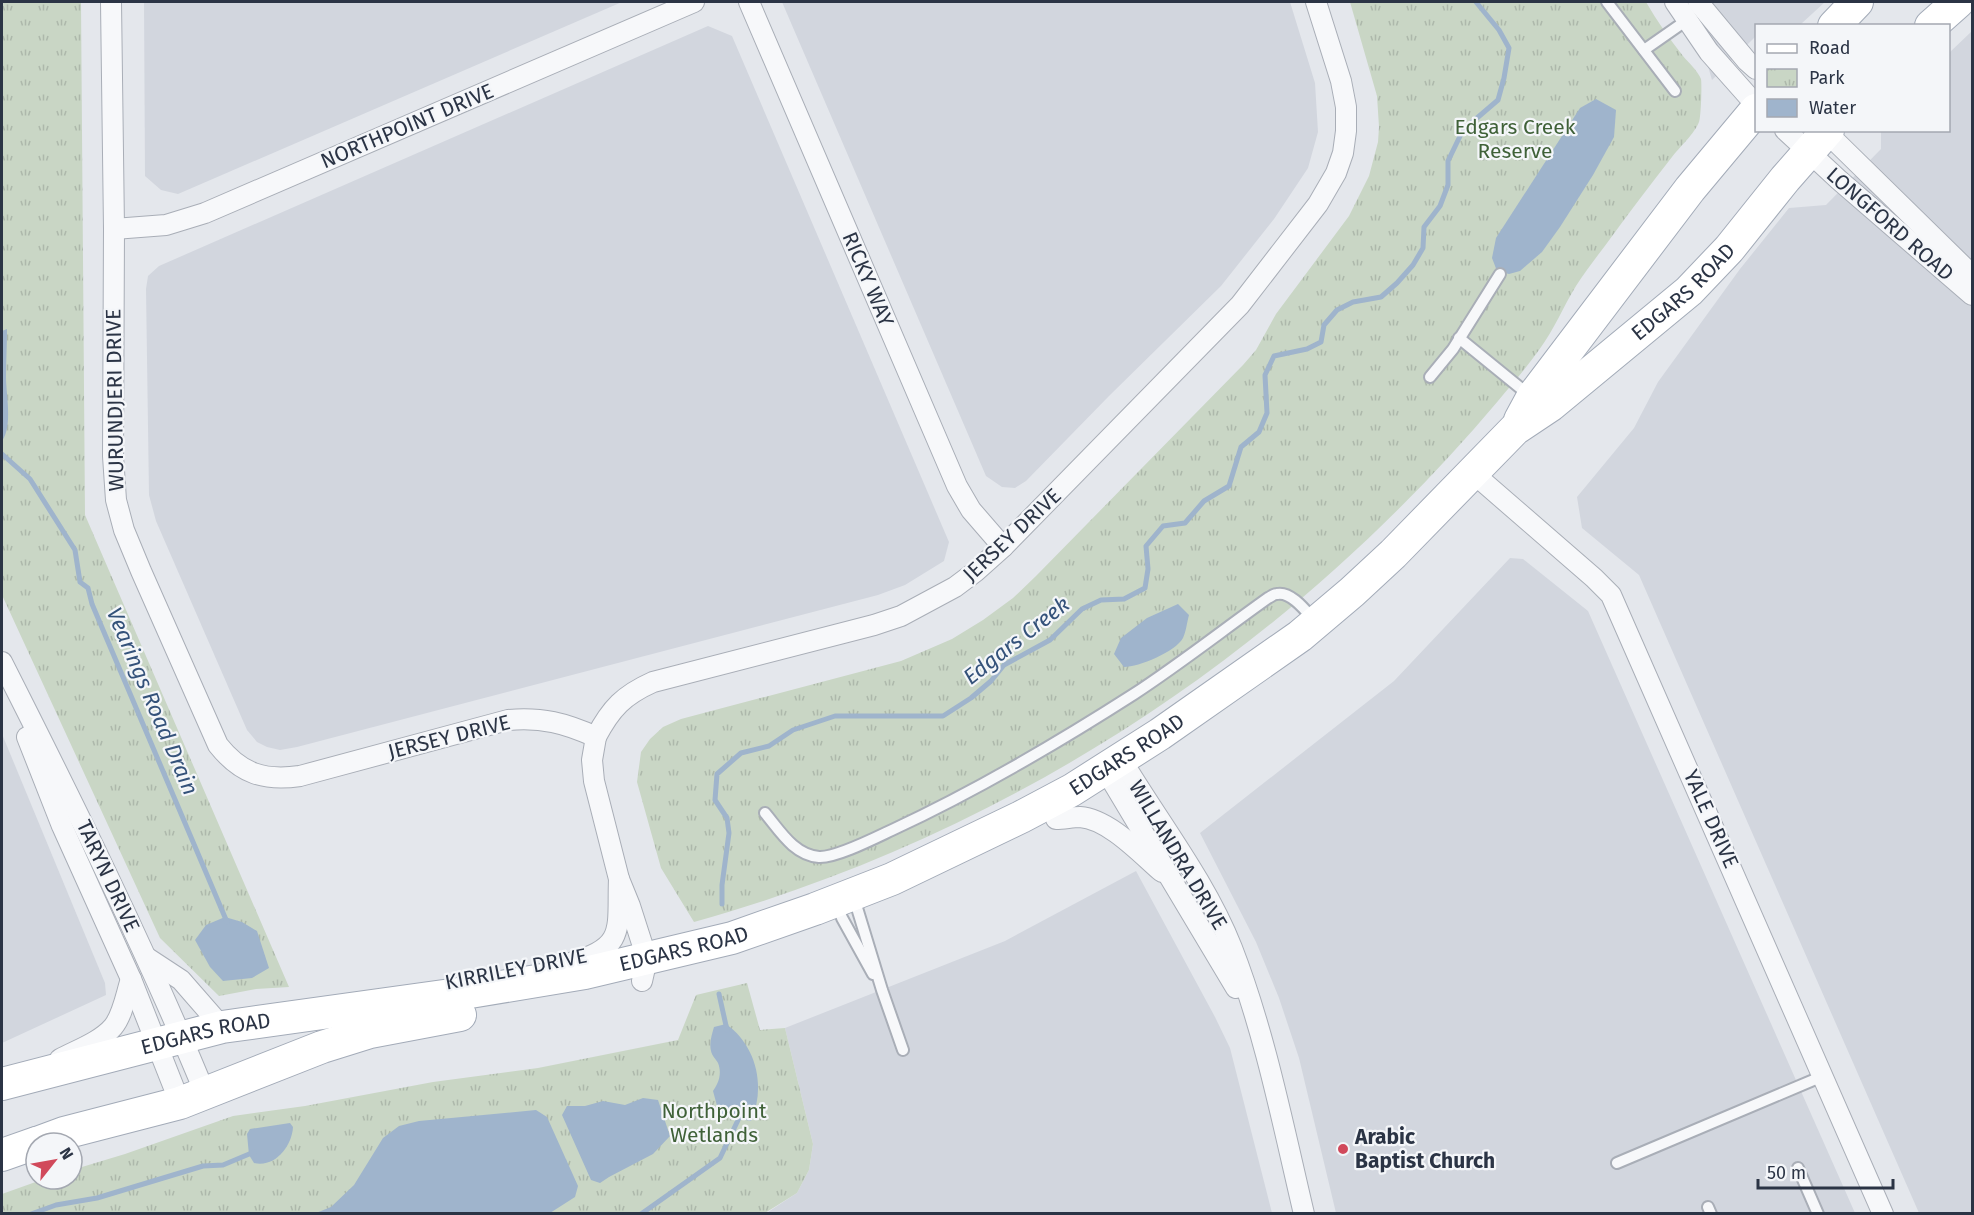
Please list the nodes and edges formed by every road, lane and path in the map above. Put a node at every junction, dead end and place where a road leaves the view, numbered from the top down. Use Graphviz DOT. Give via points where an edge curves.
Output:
graph roads {
  1 [pos="111,2"];
  2 [pos="694,2"];
  3 [pos="749,2"];
  4 [pos="1316,2"];
  5 [pos="1607,2"];
  6 [pos="1675,2"];
  7 [pos="1698,2"];
  8 [pos="1857,2"];
  9 [pos="1958,2"];
  10 [pos="1687,20"];
  11 [pos="1836,24"];
  12 [pos="1933,24"];
  13 [pos="1644,50"];
  14 [pos="1755,68"];
  15 [pos="1675,91"];
  16 [pos="1755,104"];
  17 [pos="1755,111"];
  18 [pos="1797,132"];
  19 [pos="1822,136"];
  20 [pos="114,229"];
  21 [pos="1500,274"];
  22 [pos="1972,275"];
  23 [pos="1972,295"];
  24 [pos="1460,338"];
  25 [pos="1430,377"];
  26 [pos="1532,397"];
  27 [pos="1515,429"];
  28 [pos="1473,473"];
  29 [pos="1003,547"];
  30 [pos="1308,629"];
  31 [pos="2,662"];
  32 [pos="2,670"];
  33 [pos="596,737"];
  34 [pos="241,767"];
  35 [pos="1118,772"];
  36 [pos="765,813"];
  37 [pos="1056,819"];
  38 [pos="619,879"];
  39 [pos="1175,884"];
  40 [pos="847,906"];
  41 [pos="146,957"];
  42 [pos="645,970"];
  43 [pos="131,979"];
  44 [pos="882,990"];
  45 [pos="356,1008"];
  46 [pos="1255,1021"];
  47 [pos="222,1027"];
  48 [pos="169,1040"];
  49 [pos="903,1050"];
  50 [pos="32,1075"];
  51 [pos="1823,1076"];
  52 [pos="2,1084"];
  53 [pos="193,1098"];
  54 [pos="71,1131"];
  55 [pos="24,1147"];
  56 [pos="2,1155"];
  57 [pos="1617,1163"];
  58 [pos="1798,1168"];
  59 [pos="1304,1214"];
  60 [pos="1818,1214"];
  61 [pos="1883,1214"];
  1 -- 20 [label="street, WURUNDJERI DRIVE"];
  2 -- 20 [label="street, NORTHPOINT DRIVE" via="206,213 166,225"];
  3 -- 29 [label="street, RICKY WAY" via="957,486 971,510"];
  4 -- 29 [label="street, JERSEY DRIVE" via="1346,107 1343,153 1336,173 1318,204 1240,305"];
  5 -- 13 [label="lane"];
  6 -- 10 [label="street"];
  7 -- 14 [label="street"];
  8 -- 11 [label="main road"];
  9 -- 12 [label="main road"];
  10 -- 13 [label="lane"];
  10 -- 16 [label="street" via="1709,52"];
  13 -- 15 [label="lane"];
  17 -- 26 [label="main road, EDGARS ROAD" via="1690,189"];
  18 -- 19 [label="street"];
  19 -- 22 [label="street, LONGFORD ROAD"];
  19 -- 23 [label="street, LONGFORD ROAD"];
  19 -- 27 [label="main road, EDGARS ROAD" via="1729,249 1689,291 1551,405"];
  20 -- 34 [label="street, WURUNDJERI DRIVE" via="113,456 117,500 128,540 211,730 218,745"];
  21 -- 24 [label="lane"];
  24 -- 25 [label="lane"];
  24 -- 26 [label="lane"];
  26 -- 27 [label="main road, EDGARS ROAD"];
  27 -- 28 [label="main road, EDGARS ROAD"];
  28 -- 30 [label="main road, EDGARS ROAD" via="1393,555"];
  28 -- 51 [label="street, YALE DRIVE" via="1611,595"];
  29 -- 33 [label="street, JERSEY DRIVE" via="955,586 901,616 653,682 619,702"];
  30 -- 35 [label="main road, EDGARS ROAD" via="1160,734"];
  30 -- 36 [label="lane" via="1297,602 1278,593 1136,693 1060,740 996,777 856,847 823,858 804,855"];
  31 -- 41 [label="street, TARYN DRIVE"];
  32 -- 43 [label="street, TARYN DRIVE" via="62,826"];
  33 -- 34 [label="street, JERSEY DRIVE" via="573,726 530,718 508,720 300,776 261,776"];
  33 -- 38 [label="street, KIRRILEY DRIVE" via="594,781"];
  35 -- 37 [label="main road, EDGARS ROAD"];
  35 -- 39 [label="street, WILLANDRA DRIVE"];
  35 -- 40 [label="main road, EDGARS ROAD" via="911,870"];
  35 -- 46 [label="street, WILLANDRA DRIVE" via="1207,898 1231,948"];
  37 -- 39 [label="street" via="1080,817 1108,828"];
  37 -- 40 [label="main road, EDGARS ROAD" via="904,894"];
  38 -- 42 [label="street, KIRRILEY DRIVE" via="630,906"];
  38 -- 45 [label="street, KIRRILEY DRIVE" via="615,936 596,955 546,967 420,986"];
  39 -- 46 [label="street, WILLANDRA DRIVE"];
  40 -- 42 [label="main road, EDGARS ROAD" via="732,938"];
  40 -- 44 [label="lane"];
  40 -- 44 [label="lane"];
  41 -- 47 [label="street" via="181,981"];
  41 -- 48 [label="street, TARYN DRIVE"];
  42 -- 45 [label="main road, EDGARS ROAD" via="585,973"];
  42 -- 53 [label="main road, EDGARS ROAD" via="620,988 370,1032"];
  43 -- 48 [label="street, TARYN DRIVE"];
  43 -- 50 [label="street" via="113,1027"];
  44 -- 49 [label="lane"];
  45 -- 47 [label="main road, EDGARS ROAD"];
  46 -- 59 [label="street, WILLANDRA DRIVE"];
  47 -- 48 [label="main road, EDGARS ROAD"];
  48 -- 50 [label="main road, EDGARS ROAD"];
  48 -- 53 [label="street, TARYN DRIVE"];
  48 -- 53 [label="street, TARYN DRIVE"];
  50 -- 52 [label="main road, EDGARS ROAD"];
  51 -- 57 [label="lane"];
  51 -- 61 [label="street, YALE DRIVE"];
  53 -- 54 [label="main road, EDGARS ROAD"];
  55 -- 56 [label="main road, EDGARS ROAD"];
  58 -- 60 [label="lane"];
}
